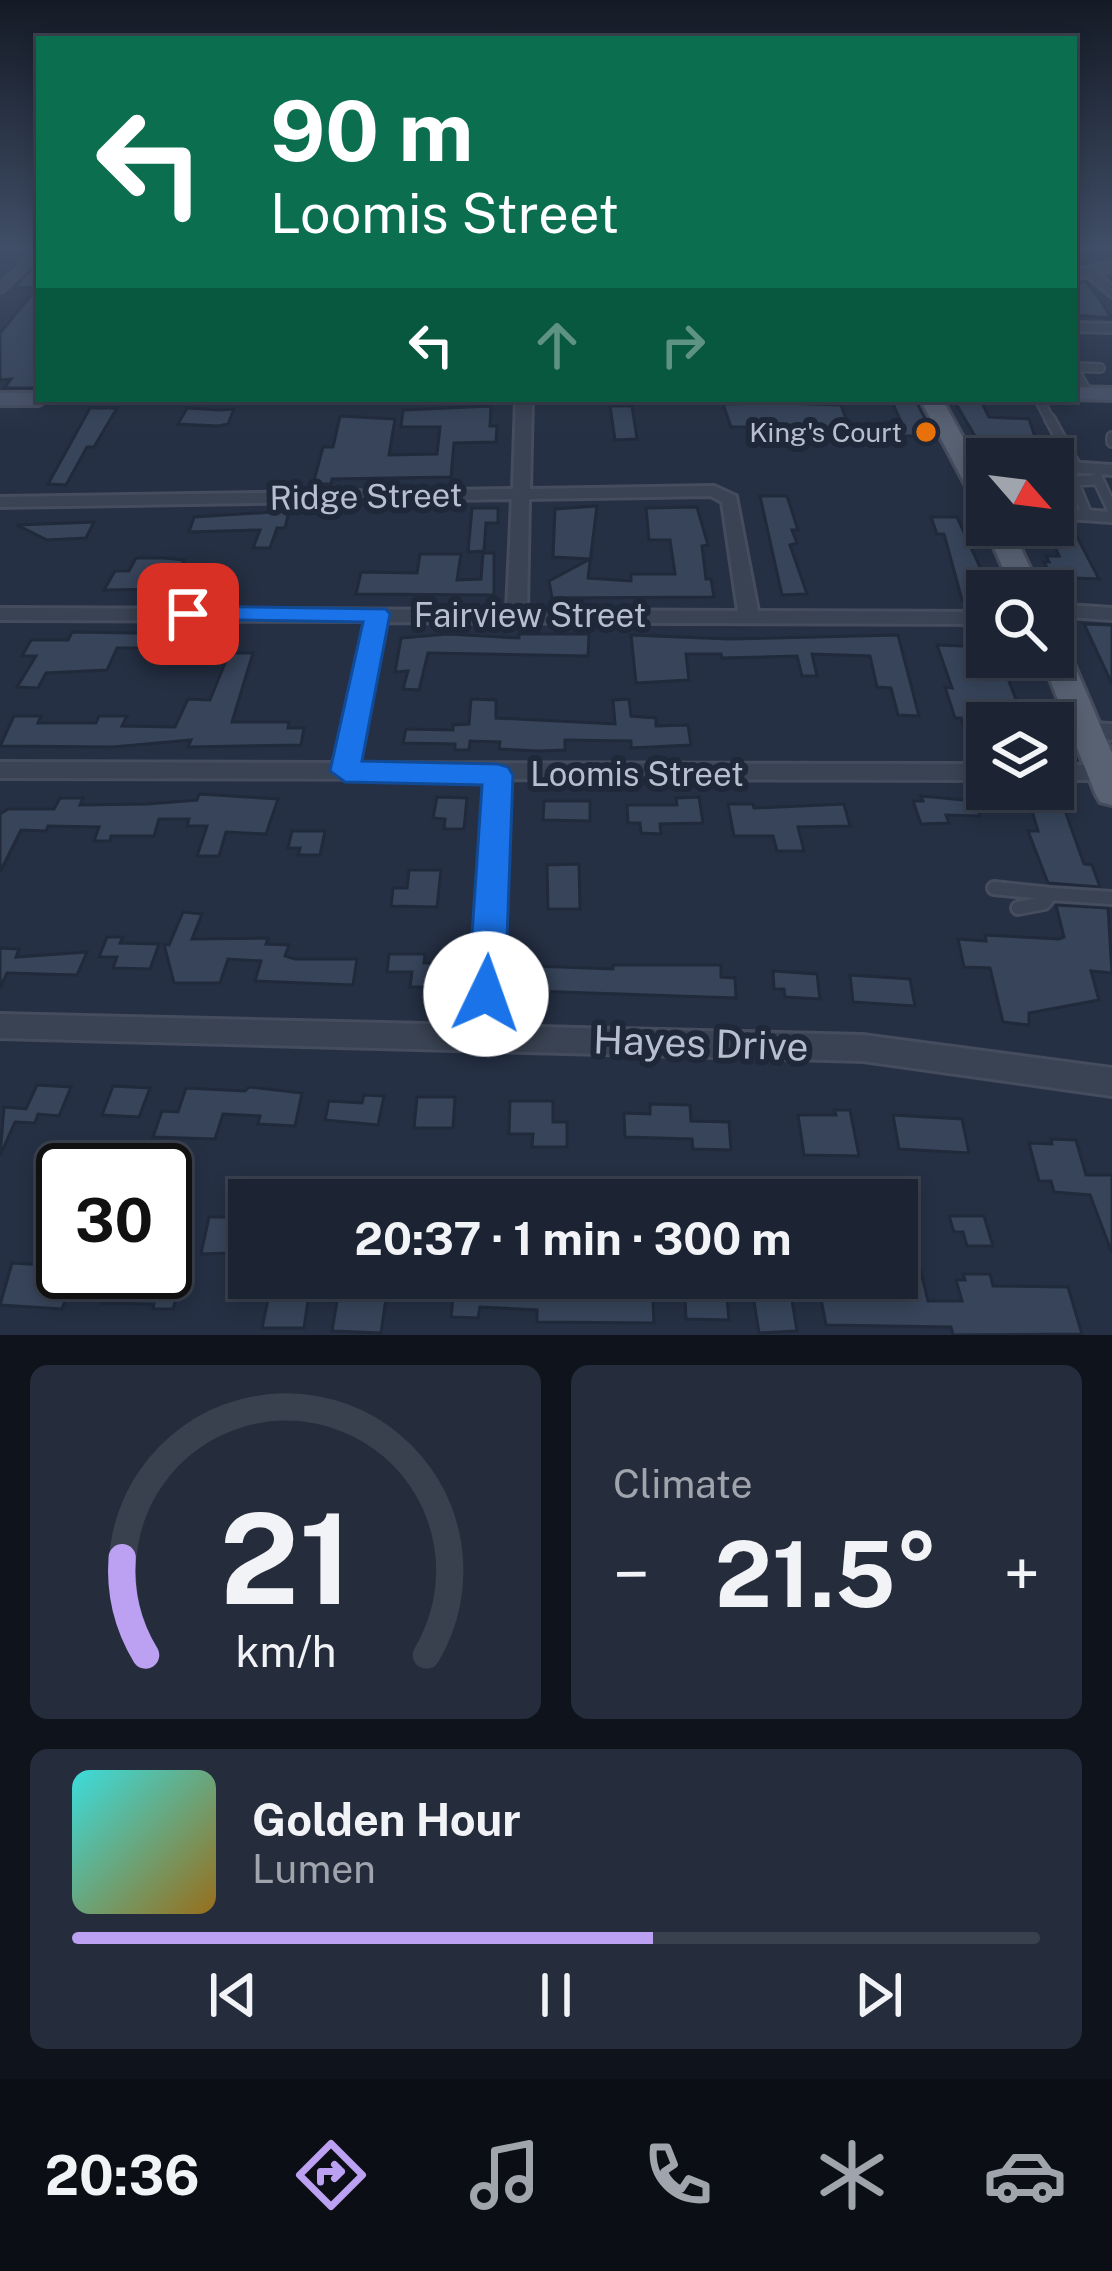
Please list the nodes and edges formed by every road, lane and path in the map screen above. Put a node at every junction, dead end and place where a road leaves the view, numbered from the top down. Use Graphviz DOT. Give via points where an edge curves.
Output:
graph roads {
  1 [pos="1077,327"];
  2 [pos="1112,328"];
  3 [pos="1077,368"];
  4 [pos="1100,368"];
  5 [pos="1081,393"];
  6 [pos="1112,394"];
  7 [pos="0,399"];
  8 [pos="36,399"];
  9 [pos="524,402"];
  10 [pos="934,402"];
  11 [pos="1041,402"];
  12 [pos="966,447"];
  13 [pos="1095,471"];
  14 [pos="523,493"];
  15 [pos="0,502"];
  16 [pos="1112,513"];
  17 [pos="1074,514"];
  18 [pos="1087,515"];
  19 [pos="1074,611"];
  20 [pos="0,614"];
  21 [pos="377,614"];
  22 [pos="1112,614"];
  23 [pos="517,615"];
  24 [pos="749,615"];
  25 [pos="966,618"];
  26 [pos="1069,678"];
  27 [pos="1100,731"];
  28 [pos="0,770"];
  29 [pos="345,771"];
  30 [pos="966,772"];
  31 [pos="498,775"];
  32 [pos="1074,776"];
  33 [pos="1107,782"];
  34 [pos="994,888"];
  35 [pos="1051,894"];
  36 [pos="1112,898"];
  37 [pos="1018,908"];
  38 [pos="0,1026"];
  39 [pos="484,1036"];
  40 [pos="1112,1082"];
  1 -- 2 [label="street"];
  3 -- 4 [label="lane"];
  5 -- 6 [label="main road"];
  7 -- 8 [label="main road"];
  9 -- 14 [label="street"];
  10 -- 12 [label="main road"];
  11 -- 13 [label="lane"];
  13 -- 16 [label="lane"];
  13 -- 18 [label="lane" via="1073,481"];
  14 -- 15 [label="street, Ridge Street"];
  14 -- 23 [label="street"];
  14 -- 24 [label="street, Ridge Street" via="714,491 730,500"];
  16 -- 18 [label="street"];
  17 -- 18 [label="street"];
  19 -- 22 [label="street"];
  20 -- 21 [label="street, Fairview Street"];
  21 -- 23 [label="street, Fairview Street"];
  21 -- 29 [label="street"];
  23 -- 24 [label="street, Fairview Street"];
  24 -- 25 [label="street, Fairview Street"];
  26 -- 27 [label="main road"];
  27 -- 33 [label="main road"];
  28 -- 29 [label="street, Loomis Street"];
  29 -- 31 [label="street, Loomis Street"];
  30 -- 31 [label="street, Loomis Street"];
  31 -- 39 [label="street"];
  32 -- 33 [label="street"];
  34 -- 35 [label="lane"];
  35 -- 36 [label="lane"];
  35 -- 37 [label="lane"];
  38 -- 39 [label="street, Hayes Drive"];
  39 -- 40 [label="street, Hayes Drive" via="863,1048"];
}
